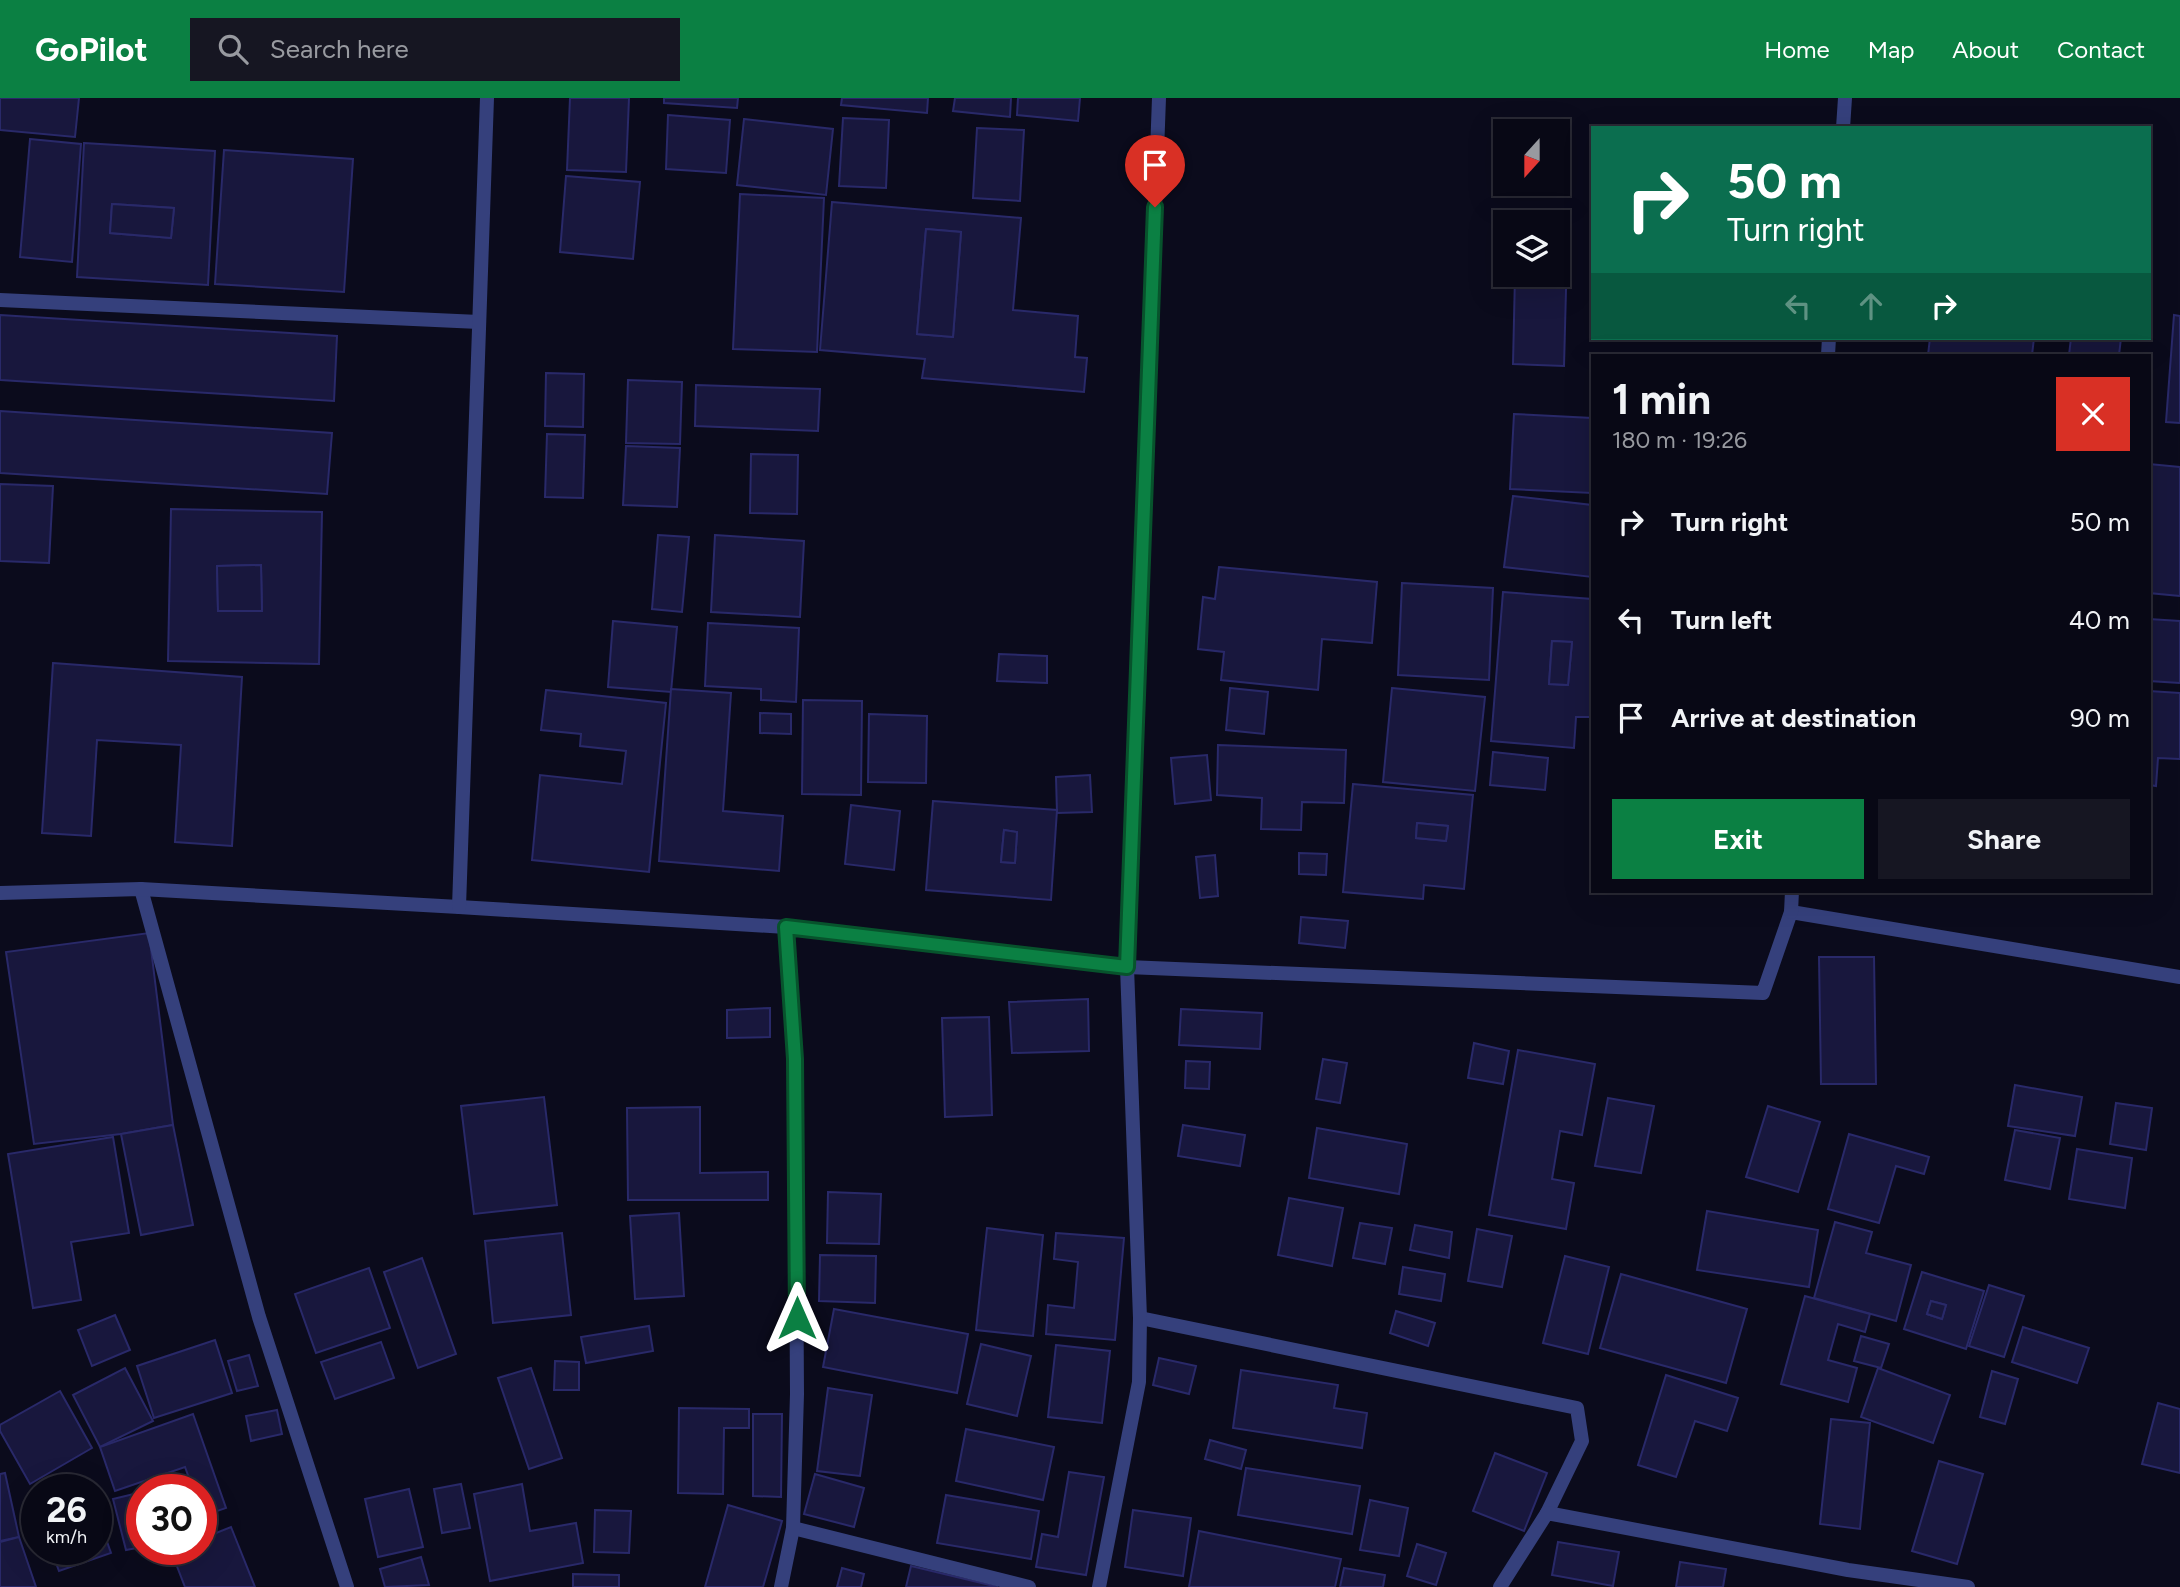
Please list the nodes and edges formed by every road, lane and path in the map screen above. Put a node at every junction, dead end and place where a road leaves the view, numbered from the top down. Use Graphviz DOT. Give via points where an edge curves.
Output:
graph roads {
  1 [pos="486,98"];
  2 [pos="1159,98"];
  3 [pos="1845,98"];
  4 [pos="1843,126"];
  5 [pos="0,300"];
  6 [pos="479,322"];
  7 [pos="141,889"];
  8 [pos="0,893"];
  9 [pos="1792,893"];
  10 [pos="458,907"];
  11 [pos="1791,912"];
  12 [pos="786,927"];
  13 [pos="1127,967"];
  14 [pos="2180,977"];
  15 [pos="1140,1318"];
  16 [pos="1547,1513"];
  17 [pos="793,1528"];
  18 [pos="347,1587"];
  19 [pos="781,1587"];
  20 [pos="1029,1587"];
  21 [pos="1099,1587"];
  22 [pos="1500,1587"];
  23 [pos="1968,1587"];
  1 -- 6 [label="street"];
  2 -- 13 [label="street"];
  3 -- 4 [label="street"];
  5 -- 6 [label="street"];
  6 -- 10 [label="street"];
  7 -- 8 [label="street"];
  7 -- 10 [label="street"];
  7 -- 18 [label="street" via="259,1317"];
  9 -- 11 [label="street"];
  10 -- 12 [label="street"];
  11 -- 13 [label="street" via="1763,993"];
  11 -- 14 [label="street"];
  12 -- 13 [label="street"];
  12 -- 17 [label="street" via="795,1059"];
  13 -- 15 [label="street"];
  15 -- 16 [label="street" via="1577,1408 1581,1441"];
  15 -- 21 [label="street" via="1139,1382"];
  16 -- 22 [label="street"];
  16 -- 23 [label="street" via="1848,1570"];
  17 -- 19 [label="street"];
  17 -- 20 [label="street"];
}
